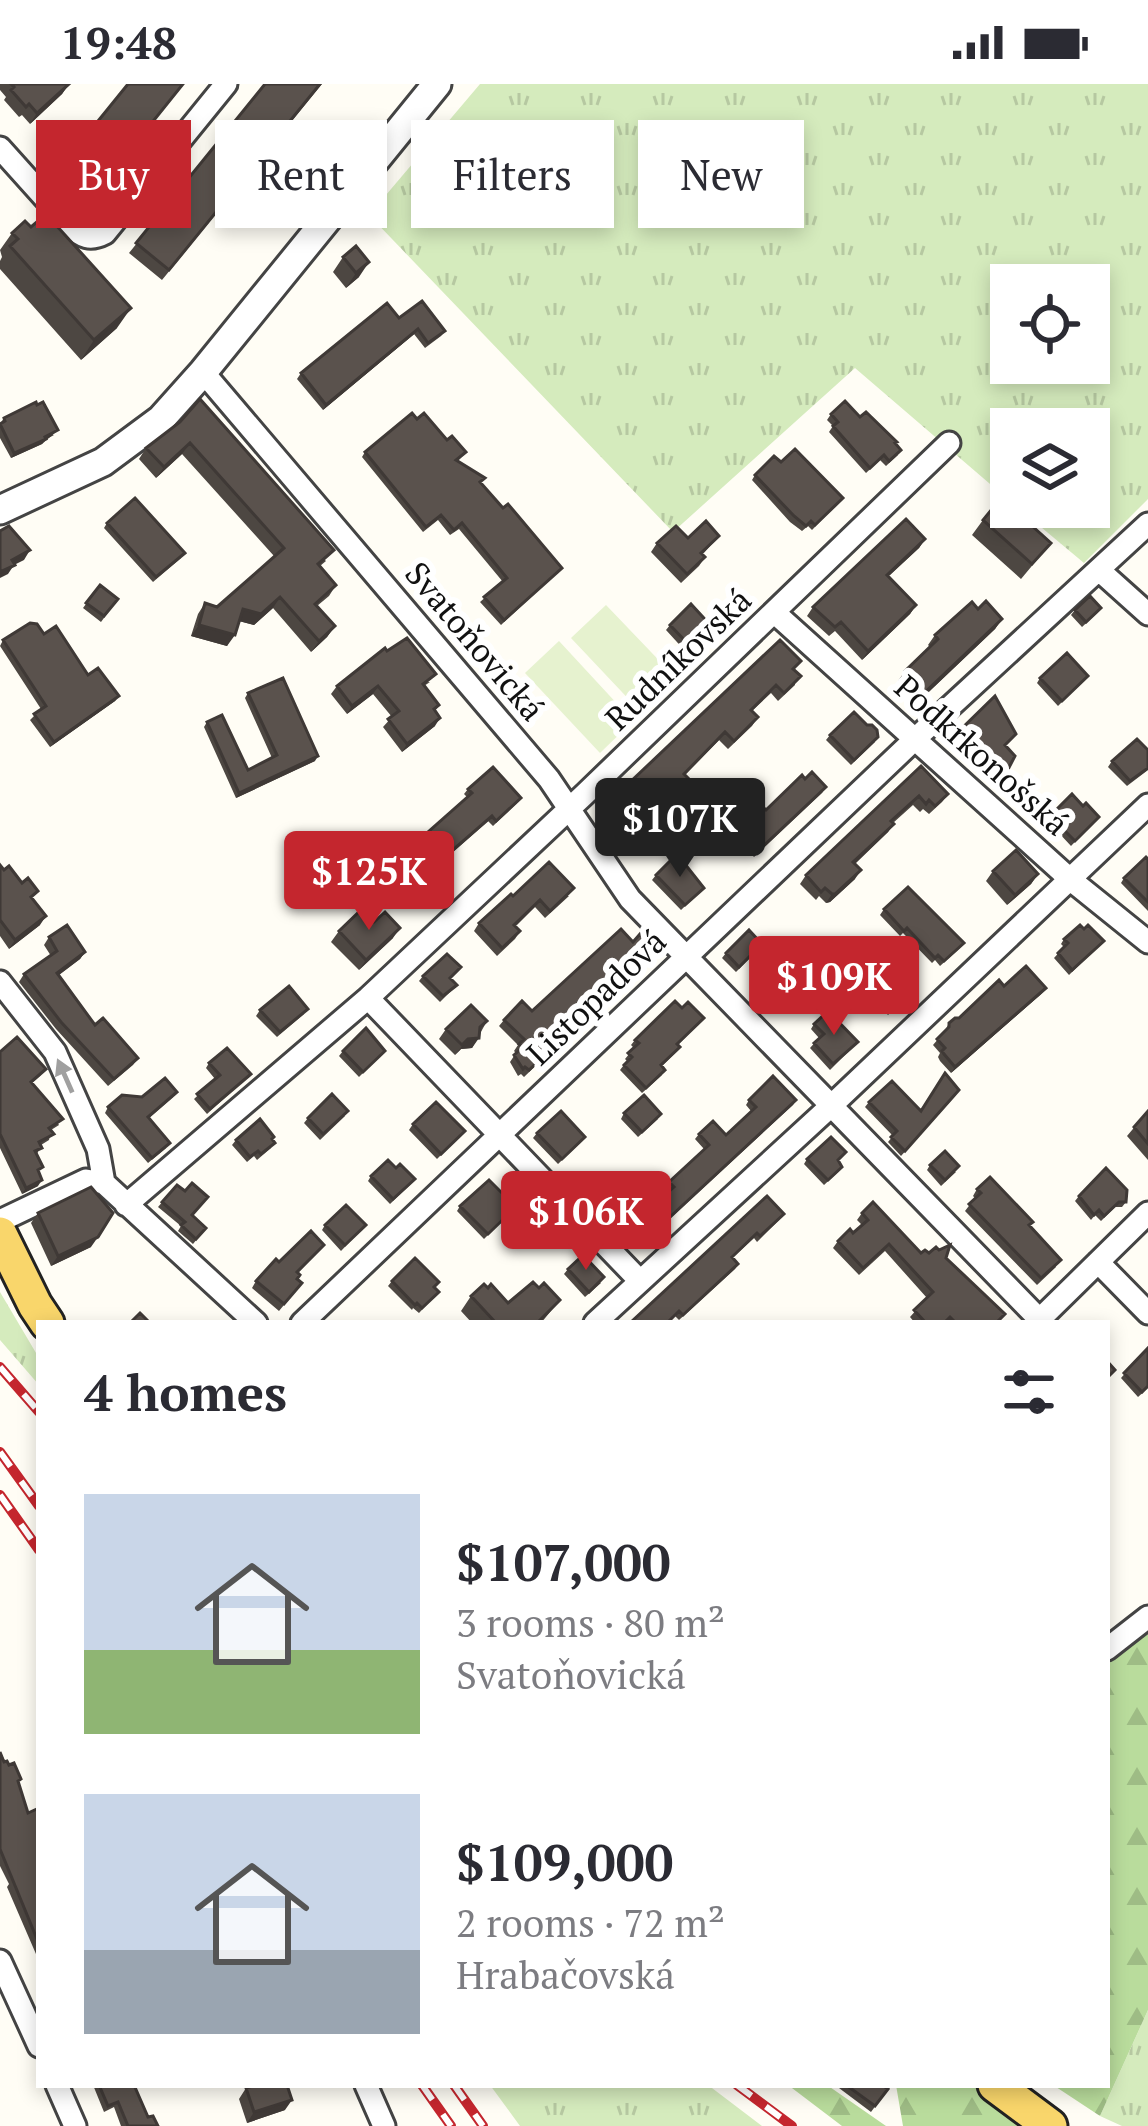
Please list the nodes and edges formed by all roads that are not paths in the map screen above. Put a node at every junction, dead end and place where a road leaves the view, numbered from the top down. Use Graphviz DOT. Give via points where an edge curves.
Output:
graph roads {
  1 [pos="226,84"];
  2 [pos="437,84"];
  3 [pos="0,148"];
  4 [pos="203,372"];
  5 [pos="949,443"];
  6 [pos="3,504"];
  7 [pos="1148,524"];
  8 [pos="1099,570"];
  9 [pos="775,613"];
  10 [pos="1148,614"];
  11 [pos="915,739"];
  12 [pos="1148,805"];
  13 [pos="570,807"];
  14 [pos="1071,880"];
  15 [pos="1148,942"];
  16 [pos="687,956"];
  17 [pos="0,982"];
  18 [pos="368,998"];
  19 [pos="832,1105"];
  20 [pos="499,1136"];
  21 [pos="104,1183"];
  22 [pos="126,1205"];
  23 [pos="1148,1213"];
  24 [pos="0,1220"];
  25 [pos="0,1234"];
  26 [pos="1099,1262"];
  27 [pos="640,1281"];
  28 [pos="1148,1313"];
  29 [pos="44,1320"];
  30 [pos="253,1320"];
  31 [pos="305,1320"];
  32 [pos="598,1320"];
  33 [pos="1037,1320"];
  34 [pos="1039,1320"];
  35 [pos="1148,1617"];
  36 [pos="1110,1647"];
  37 [pos="0,1961"];
  38 [pos="36,2040"];
  39 [pos="57,2088"];
  40 [pos="367,2088"];
  41 [pos="999,2088"];
  42 [pos="75,2126"];
  43 [pos="384,2126"];
  44 [pos="1049,2126"];
  1 -- 3 [label="street" via="94,238 70,226"];
  2 -- 4 [label="street"];
  4 -- 6 [label="street" via="161,419 103,462"];
  4 -- 13 [label="street, Svatoňovická"];
  5 -- 9 [label="street, Rudníkovská"];
  7 -- 8 [label="street, Listopadová"];
  8 -- 10 [label="street"];
  8 -- 11 [label="street, Listopadová"];
  9 -- 11 [label="street, Podkrkonošská"];
  9 -- 13 [label="street, Rudníkovská"];
  11 -- 14 [label="street, Podkrkonošská"];
  11 -- 16 [label="street, Listopadová"];
  12 -- 14 [label="street"];
  13 -- 16 [label="street, Svatoňovická" via="630,899"];
  13 -- 18 [label="street, Rudníkovská"];
  14 -- 15 [label="street, Podkrkonošská"];
  14 -- 19 [label="street"];
  16 -- 19 [label="street, Svatoňovická"];
  16 -- 20 [label="street, Listopadová"];
  21 -- 17 [label="street, one-way" via="98,1149 55,1052"];
  18 -- 20 [label="street"];
  18 -- 22 [label="street, Rudníkovská"];
  19 -- 27 [label="street"];
  19 -- 33 [label="street, Svatoňovická"];
  20 -- 27 [label="street"];
  20 -- 31 [label="street, Listopadová"];
  21 -- 22 [label="street"];
  21 -- 24 [label="street" via="86,1180"];
  22 -- 30 [label="street"];
  23 -- 26 [label="street"];
  25 -- 29 [label="main road"];
  26 -- 28 [label="street"];
  26 -- 34 [label="street"];
  27 -- 32 [label="street"];
  35 -- 36 [label="street"];
  37 -- 38 [label="street"];
  39 -- 42 [label="street"];
  40 -- 43 [label="street"];
  41 -- 44 [label="main road"];
}
